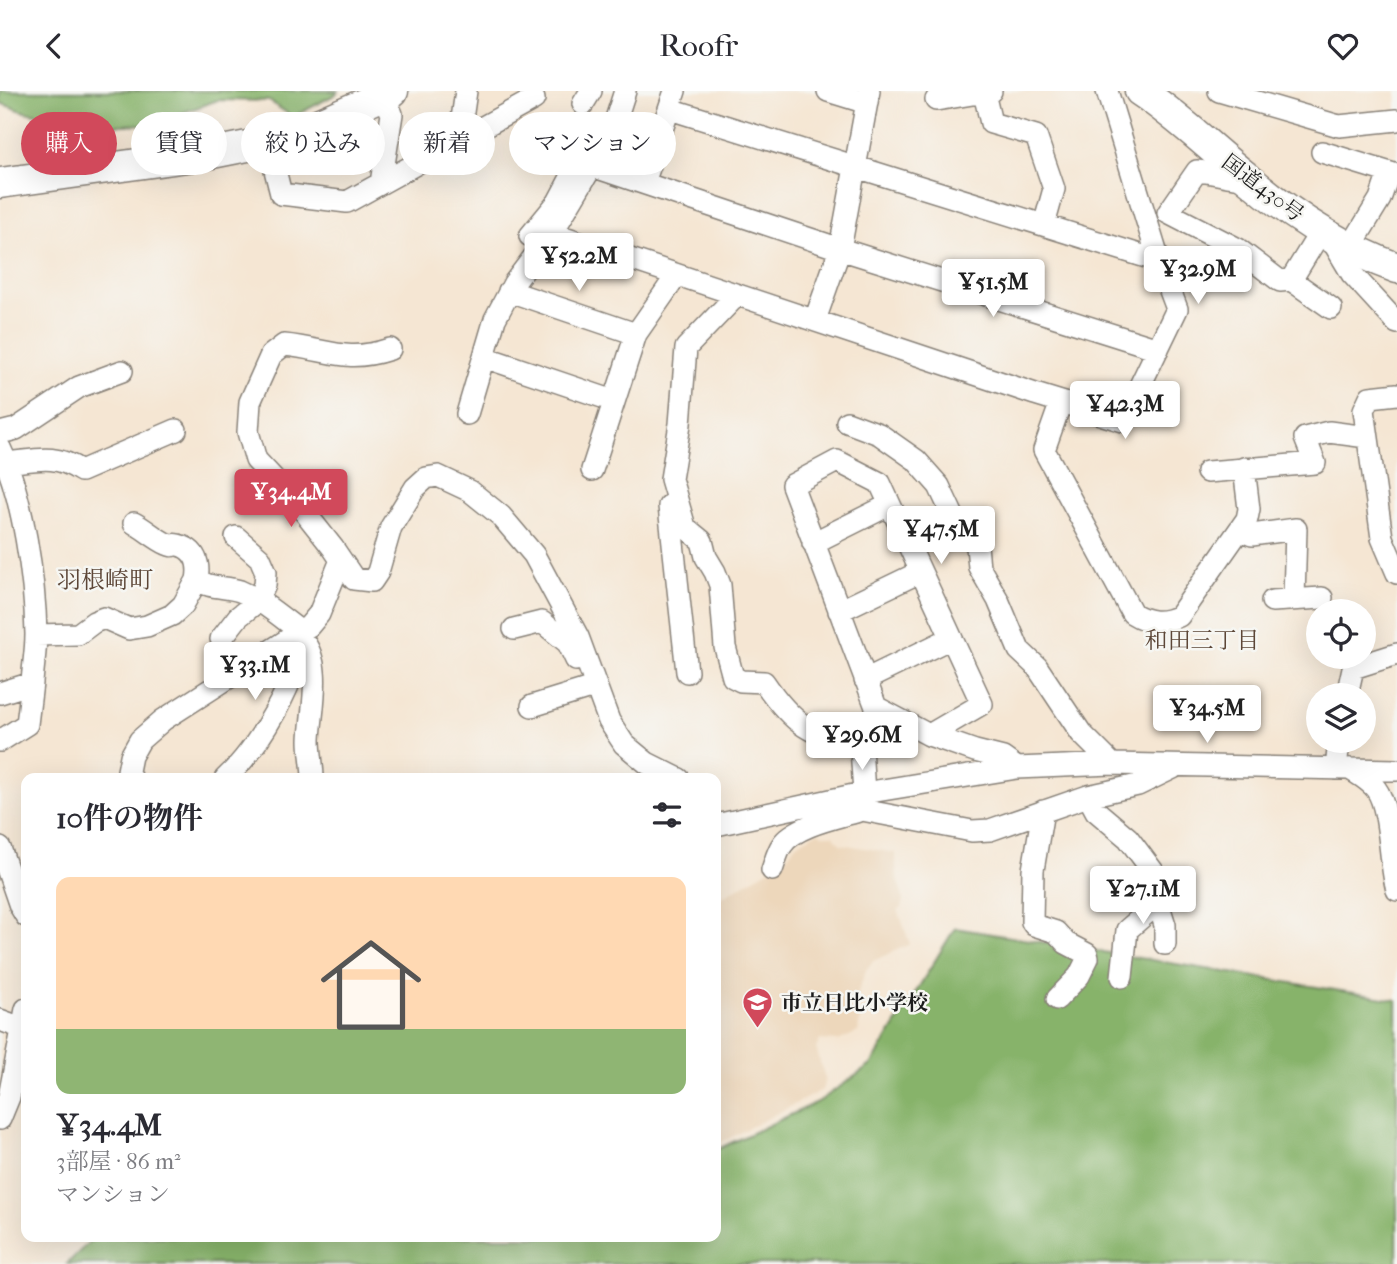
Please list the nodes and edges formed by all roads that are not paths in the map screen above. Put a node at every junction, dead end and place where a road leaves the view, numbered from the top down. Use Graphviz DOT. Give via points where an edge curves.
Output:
graph roads {
  1 [pos="466,91"];
  2 [pos="625,91"];
  3 [pos="828,91"];
  4 [pos="1107,91"];
  5 [pos="1219,91"];
  6 [pos="988,92"];
  7 [pos="1161,94"];
  8 [pos="375,96"];
  9 [pos="868,97"];
  10 [pos="1267,98"];
  11 [pos="534,99"];
  12 [pos="673,100"];
  13 [pos="936,100"];
  14 [pos="341,112"];
  15 [pos="463,112"];
  16 [pos="618,112"];
  17 [pos="495,120"];
  18 [pos="1397,120"];
  19 [pos="1330,123"];
  20 [pos="241,147"];
  21 [pos="855,167"];
  22 [pos="399,173"];
  23 [pos="1393,174"];
  24 [pos="276,175"];
  25 [pos="578,175"];
  26 [pos="581,175"];
  27 [pos="622,175"];
  28 [pos="1247,179"];
  29 [pos="0,183"];
  30 [pos="381,183"];
  31 [pos="644,183"];
  32 [pos="1044,225"];
  33 [pos="552,233"];
  34 [pos="530,236"];
  35 [pos="1334,238"];
  36 [pos="840,249"];
  37 [pos="1159,261"];
  38 [pos="1397,268"];
  39 [pos="677,275"];
  40 [pos="1291,280"];
  41 [pos="509,291"];
  42 [pos="737,295"];
  43 [pos="1331,308"];
  44 [pos="1390,315"];
  45 [pos="815,320"];
  46 [pos="636,334"];
  47 [pos="1397,341"];
  48 [pos="390,349"];
  49 [pos="1158,349"];
  50 [pos="484,357"];
  51 [pos="122,371"];
  52 [pos="1397,394"];
  53 [pos="614,401"];
  54 [pos="1061,402"];
  55 [pos="467,414"];
  56 [pos="846,422"];
  57 [pos="176,430"];
  58 [pos="0,433"];
  59 [pos="1367,437"];
  60 [pos="4,456"];
  61 [pos="1244,468"];
  62 [pos="592,470"];
  63 [pos="1207,472"];
  64 [pos="671,479"];
  65 [pos="890,505"];
  66 [pos="134,523"];
  67 [pos="1240,530"];
  68 [pos="236,537"];
  69 [pos="813,543"];
  70 [pos="341,560"];
  71 [pos="920,572"];
  72 [pos="1397,573"];
  73 [pos="197,580"];
  74 [pos="1322,598"];
  75 [pos="1294,599"];
  76 [pos="258,601"];
  77 [pos="1272,601"];
  78 [pos="839,611"];
  79 [pos="514,629"];
  80 [pos="36,635"];
  81 [pos="301,635"];
  82 [pos="951,638"];
  83 [pos="221,639"];
  84 [pos="1397,655"];
  85 [pos="687,672"];
  86 [pos="865,680"];
  87 [pos="32,683"];
  88 [pos="1350,683"];
  89 [pos="591,689"];
  90 [pos="0,693"];
  91 [pos="531,706"];
  92 [pos="929,735"];
  93 [pos="0,741"];
  94 [pos="1341,753"];
  95 [pos="1112,764"];
  96 [pos="1178,766"];
  97 [pos="1017,768"];
  98 [pos="1343,769"];
  99 [pos="1397,770"];
  100 [pos="129,773"];
  101 [pos="231,773"];
  102 [pos="312,773"];
  103 [pos="667,773"];
  104 [pos="1397,787"];
  105 [pos="1088,796"];
  106 [pos="861,799"];
  107 [pos="1381,803"];
  108 [pos="1043,811"];
  109 [pos="749,818"];
  110 [pos="721,824"];
  111 [pos="721,834"];
  112 [pos="0,848"];
  113 [pos="772,870"];
  114 [pos="1397,890"];
  115 [pos="1158,903"];
  116 [pos="21,908"];
  117 [pos="1165,944"];
  118 [pos="1122,977"];
  119 [pos="1057,999"];
  120 [pos="0,1020"];
  121 [pos="21,1028"];
  122 [pos="21,1043"];
  123 [pos="0,1119"];
  1 -- 15 [label="street"];
  2 -- 16 [label="street"];
  3 -- 9 [label="street"];
  4 -- 37 [label="street"];
  5 -- 10 [label="street"];
  6 -- 13 [label="street"];
  6 -- 32 [label="street" via="991,123 1036,136 1054,189"];
  7 -- 28 [label="highway, 国道430号"];
  8 -- 14 [label="highway"];
  8 -- 30 [label="street" via="392,114"];
  9 -- 21 [label="street"];
  10 -- 19 [label="street"];
  11 -- 17 [label="street"];
  12 -- 21 [label="street"];
  12 -- 31 [label="street"];
  18 -- 19 [label="street"];
  19 -- 23 [label="street" via="1319,161"];
  20 -- 29 [label="highway"];
  21 -- 32 [label="street"];
  21 -- 36 [label="street"];
  22 -- 30 [label="street"];
  23 -- 35 [label="street" via="1380,199"];
  24 -- 30 [label="street" via="281,194 347,202"];
  25 -- 34 [label="street"];
  26 -- 33 [label="street"];
  27 -- 31 [label="street"];
  28 -- 35 [label="highway, 国道430号"];
  28 -- 40 [label="street" via="1196,171 1168,213 1237,249 1280,281"];
  31 -- 36 [label="street"];
  32 -- 37 [label="street"];
  33 -- 39 [label="street"];
  33 -- 41 [label="street"];
  35 -- 38 [label="highway, 国道430号"];
  35 -- 40 [label="street"];
  35 -- 44 [label="street" via="1352,274"];
  36 -- 45 [label="street"];
  36 -- 49 [label="street"];
  37 -- 49 [label="street" via="1177,309"];
  39 -- 42 [label="street"];
  39 -- 46 [label="street"];
  40 -- 43 [label="street"];
  41 -- 46 [label="street"];
  41 -- 50 [label="street"];
  42 -- 45 [label="street"];
  42 -- 64 [label="street" via="686,348"];
  44 -- 47 [label="street"];
  45 -- 54 [label="street"];
  46 -- 53 [label="street"];
  48 -- 70 [label="street" via="354,357 284,345 271,355 250,402 248,432 256,460"];
  49 -- 54 [label="street" via="1122,421"];
  50 -- 53 [label="street"];
  50 -- 55 [label="street"];
  51 -- 58 [label="street" via="79,387 16,429"];
  52 -- 59 [label="street" via="1370,397 1364,410"];
  53 -- 62 [label="street"];
  54 -- 67 [label="street" via="1044,450 1132,613 1155,622 1179,616"];
  56 -- 95 [label="street" via="879,433 916,460 939,486 954,517 977,547 979,567 1019,650 1038,667 1081,733"];
  57 -- 60 [label="street" via="81,471 53,459"];
  59 -- 61 [label="street" via="1329,432 1305,438 1315,463"];
  59 -- 72 [label="street" via="1382,538"];
  60 -- 80 [label="street" via="22,521"];
  61 -- 63 [label="street"];
  61 -- 67 [label="street" via="1249,509"];
  64 -- 85 [label="street" via="669,504"];
  64 -- 106 [label="street" via="685,527 702,541 720,585 725,647 733,677 764,682 778,703 814,733 861,747"];
  65 -- 69 [label="street"];
  65 -- 69 [label="street" via="880,484 837,461 792,485"];
  65 -- 71 [label="street"];
  66 -- 73 [label="street" via="192,553 197,559"];
  67 -- 75 [label="street" via="1252,534 1296,529"];
  68 -- 76 [label="street" via="260,558 266,572"];
  69 -- 78 [label="street"];
  70 -- 81 [label="street" via="319,614"];
  70 -- 89 [label="street" via="354,579 372,580 391,527 426,478 438,476 470,491 501,516 534,555 578,637"];
  71 -- 78 [label="street"];
  71 -- 82 [label="street"];
  73 -- 76 [label="street" via="232,588"];
  73 -- 80 [label="street" via="172,615 146,626 129,629 104,618 78,635"];
  74 -- 75 [label="street"];
  75 -- 77 [label="street"];
  76 -- 81 [label="street"];
  76 -- 83 [label="street"];
  78 -- 86 [label="street"];
  79 -- 89 [label="street" via="542,622 568,643"];
  80 -- 87 [label="street"];
  81 -- 100 [label="street" via="163,720 140,740"];
  81 -- 101 [label="street" via="292,679 279,705"];
  81 -- 102 [label="street" via="311,655 315,702 310,743"];
  82 -- 86 [label="street"];
  82 -- 92 [label="street" via="982,704"];
  84 -- 88 [label="street" via="1353,668"];
  86 -- 92 [label="street" via="876,707"];
  87 -- 90 [label="street"];
  87 -- 93 [label="street" via="27,724"];
  89 -- 91 [label="street"];
  89 -- 103 [label="street" via="624,744"];
  92 -- 97 [label="street" via="1003,758"];
  94 -- 98 [label="street"];
  95 -- 96 [label="street"];
  95 -- 97 [label="street"];
  96 -- 98 [label="street"];
  96 -- 105 [label="street" via="1138,785"];
  97 -- 106 [label="street"];
  98 -- 99 [label="street"];
  98 -- 107 [label="street" via="1366,779"];
  104 -- 107 [label="street"];
  105 -- 108 [label="street"];
  105 -- 115 [label="street" via="1096,811 1128,838 1158,878 1162,888"];
  106 -- 108 [label="street" via="972,831 990,830"];
  106 -- 109 [label="street"];
  106 -- 113 [label="street" via="791,835 781,845"];
  107 -- 114 [label="street"];
  108 -- 119 [label="street" via="1033,870 1032,922 1056,932 1088,958 1079,976"];
  109 -- 110 [label="street"];
  109 -- 111 [label="street"];
  112 -- 116 [label="street"];
  115 -- 117 [label="street"];
  115 -- 118 [label="street" via="1127,930"];
  120 -- 121 [label="street"];
  122 -- 123 [label="street"];
}
